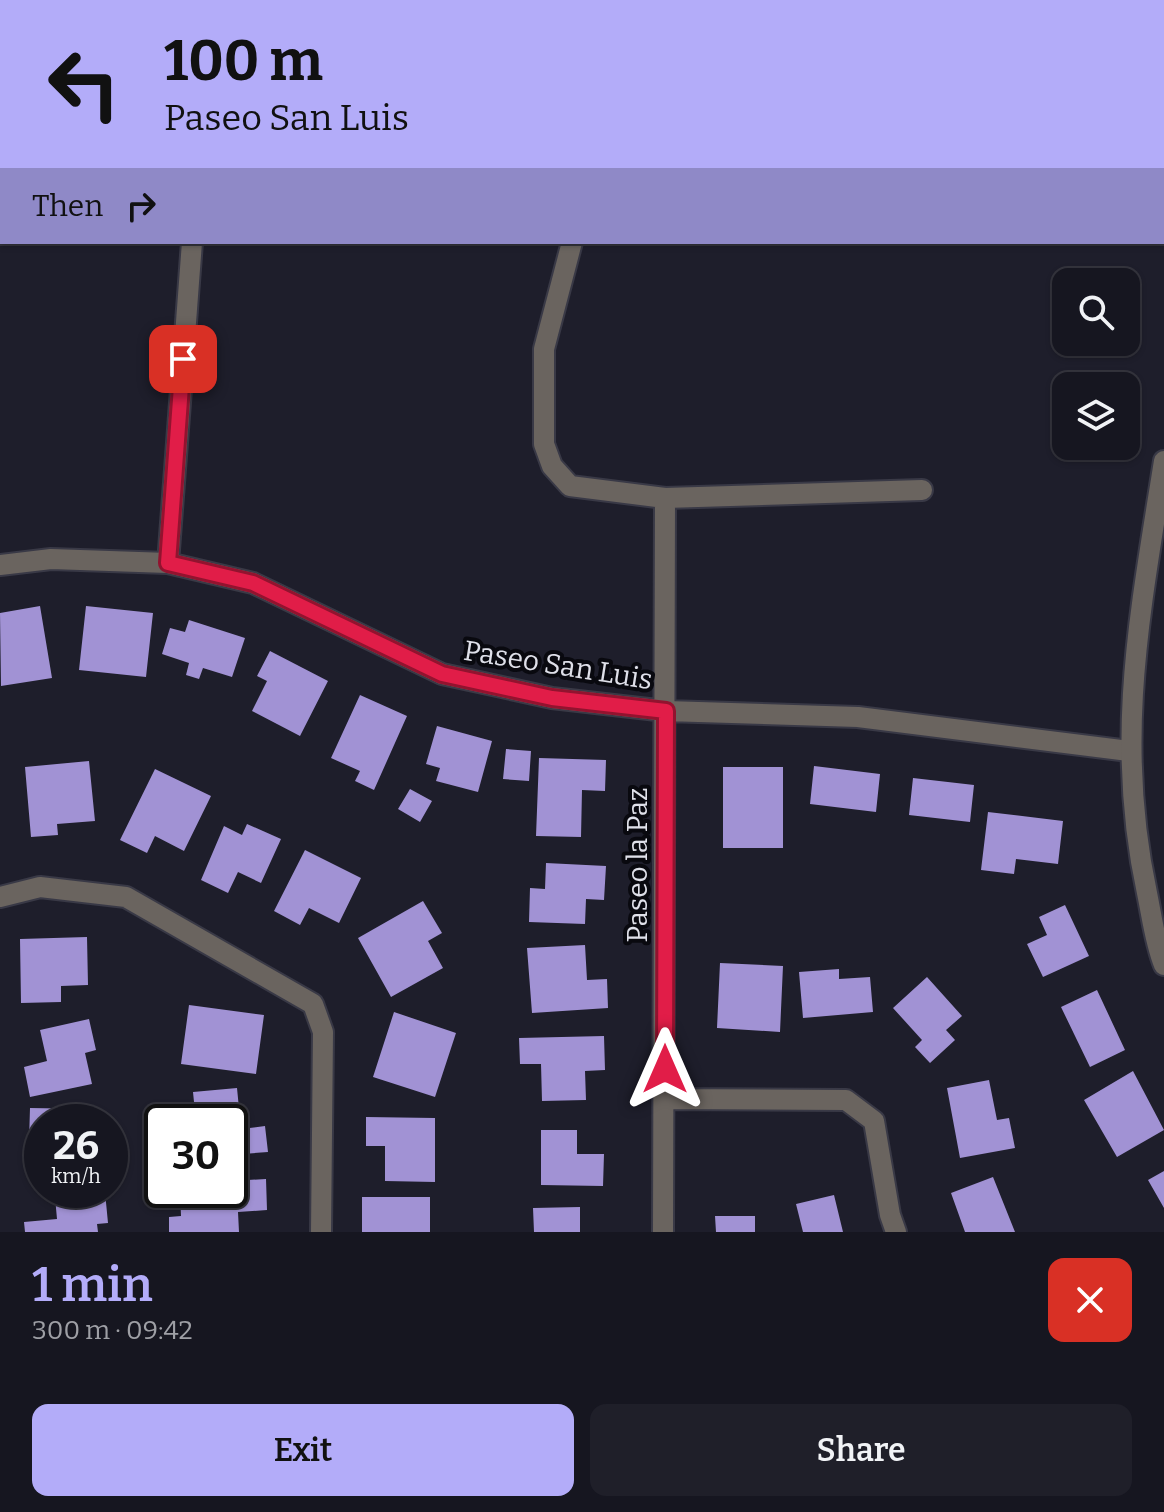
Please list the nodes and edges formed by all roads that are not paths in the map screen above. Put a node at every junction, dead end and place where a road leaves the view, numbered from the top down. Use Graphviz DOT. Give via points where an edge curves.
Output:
graph roads {
  1 [pos="192,244"];
  2 [pos="571,244"];
  3 [pos="1164,461"];
  4 [pos="922,490"];
  5 [pos="665,498"];
  6 [pos="168,563"];
  7 [pos="0,565"];
  8 [pos="666,711"];
  9 [pos="1129,751"];
  10 [pos="0,897"];
  11 [pos="1164,965"];
  12 [pos="665,1099"];
  13 [pos="321,1232"];
  14 [pos="663,1232"];
  15 [pos="896,1232"];
  1 -- 6 [label="street"];
  2 -- 5 [label="street" via="544,349 544,444 552,466 570,486"];
  3 -- 9 [label="street" via="1134,650"];
  4 -- 5 [label="street"];
  5 -- 8 [label="street, Paseo la Paz"];
  6 -- 7 [label="street, Paseo San Luis" via="51,559"];
  6 -- 8 [label="street, Paseo San Luis" via="253,583 442,674 552,698"];
  8 -- 9 [label="street, Paseo San Luis" via="858,717"];
  8 -- 12 [label="street, Paseo la Paz"];
  9 -- 11 [label="street" via="1138,853"];
  10 -- 13 [label="street" via="40,887 126,897 313,1004 323,1032"];
  12 -- 14 [label="street, Paseo la Paz"];
  12 -- 15 [label="street" via="846,1100 874,1121"];
}
